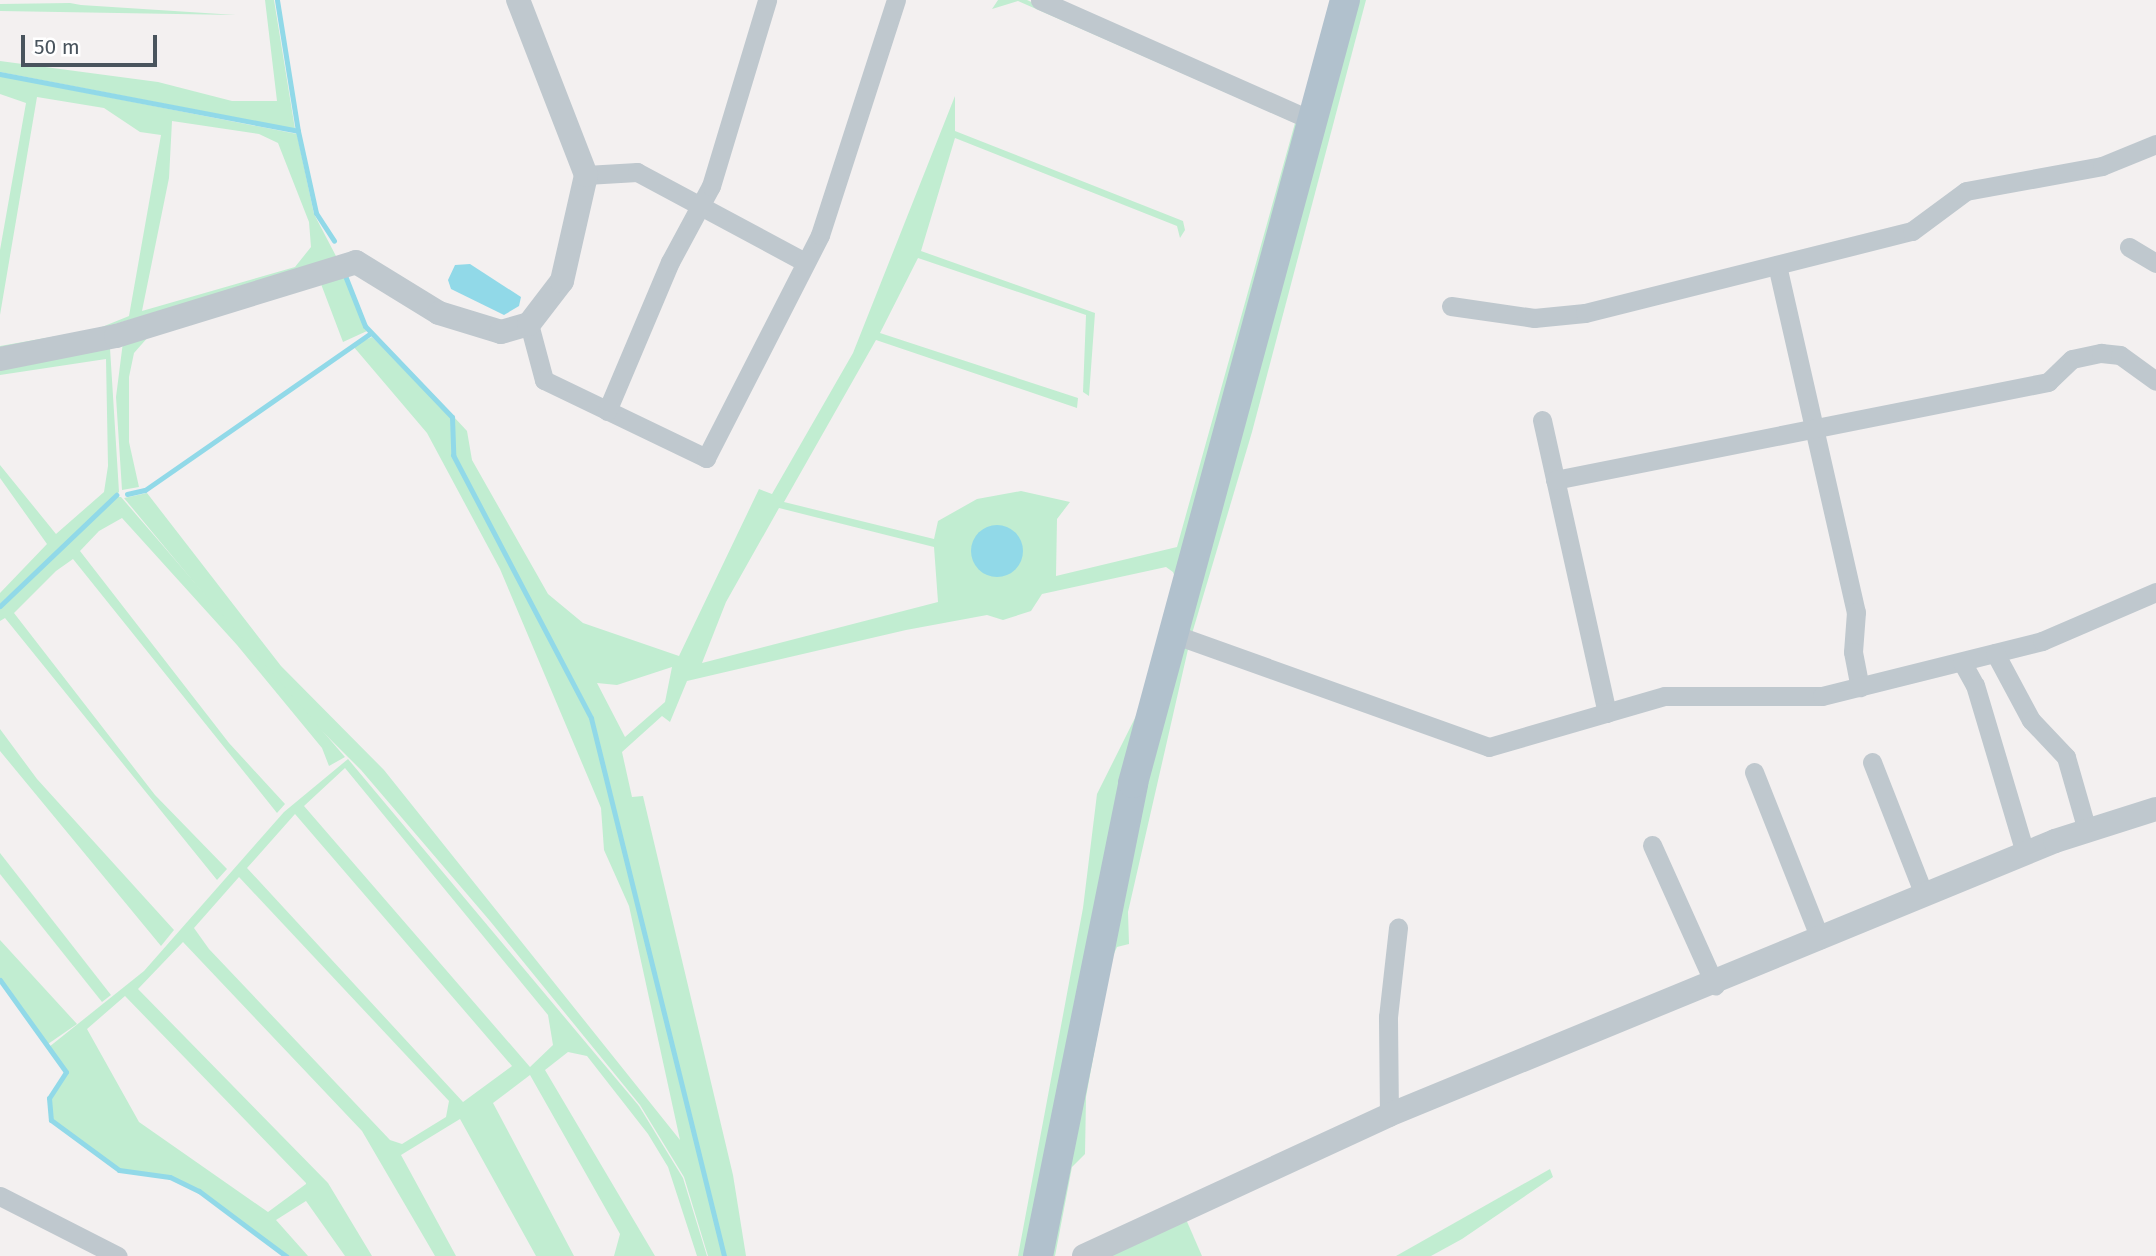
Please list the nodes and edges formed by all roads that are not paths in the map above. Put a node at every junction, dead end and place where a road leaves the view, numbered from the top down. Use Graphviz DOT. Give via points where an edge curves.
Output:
graph roads {
  1 [pos="518,0"];
  2 [pos="767,0"];
  3 [pos="897,0"];
  4 [pos="1040,0"];
  5 [pos="1345,0"];
  6 [pos="1313,121"];
  7 [pos="2156,144"];
  8 [pos="586,175"];
  9 [pos="699,210"];
  10 [pos="2129,247"];
  11 [pos="803,261"];
  12 [pos="2156,263"];
  13 [pos="1777,265"];
  14 [pos="1451,306"];
  15 [pos="529,324"];
  16 [pos="0,359"];
  17 [pos="2156,381"];
  18 [pos="607,411"];
  19 [pos="1542,420"];
  20 [pos="1814,429"];
  21 [pos="1555,480"];
  22 [pos="2156,592"];
  23 [pos="1176,635"];
  24 [pos="1995,653"];
  25 [pos="1962,662"];
  26 [pos="1860,687"];
  27 [pos="1607,713"];
  28 [pos="1872,762"];
  29 [pos="1754,772"];
  30 [pos="2156,809"];
  31 [pos="2087,830"];
  32 [pos="1652,845"];
  33 [pos="2025,853"];
  34 [pos="1924,895"];
  35 [pos="1398,928"];
  36 [pos="1820,939"];
  37 [pos="1715,985"];
  38 [pos="1389,1115"];
  39 [pos="0,1196"];
  40 [pos="118,1256"];
  41 [pos="1038,1256"];
  42 [pos="1084,1256"];
  1 -- 8 [label="street"];
  2 -- 9 [label="street"];
  3 -- 11 [label="street" via="820,235"];
  4 -- 6 [label="street"];
  5 -- 6 [label="main road"];
  6 -- 23 [label="main road"];
  7 -- 13 [label="street" via="2102,166 1966,191 1912,231"];
  8 -- 9 [label="street" via="637,172"];
  8 -- 15 [label="street" via="562,282"];
  9 -- 11 [label="street"];
  9 -- 18 [label="street"];
  10 -- 12 [label="street"];
  11 -- 18 [label="street" via="706,458"];
  13 -- 14 [label="street" via="1585,313 1534,318"];
  13 -- 20 [label="street"];
  15 -- 16 [label="street" via="501,332 439,313 356,262 116,337"];
  15 -- 18 [label="street" via="544,380"];
  17 -- 20 [label="street" via="2120,355 2101,353 2073,359 2048,382"];
  19 -- 21 [label="street"];
  20 -- 21 [label="street"];
  20 -- 26 [label="street" via="1856,612 1853,652"];
  21 -- 27 [label="street"];
  22 -- 24 [label="street" via="2077,628"];
  23 -- 27 [label="street" via="1489,747"];
  23 -- 41 [label="main road" via="1133,783"];
  24 -- 25 [label="street"];
  24 -- 31 [label="street" via="2031,720 2071,767"];
  25 -- 26 [label="street"];
  25 -- 33 [label="street" via="1975,685"];
  26 -- 27 [label="street" via="1786,700 1665,696"];
  28 -- 34 [label="street"];
  29 -- 36 [label="street"];
  30 -- 31 [label="street"];
  31 -- 33 [label="street"];
  32 -- 37 [label="street"];
  33 -- 34 [label="street"];
  34 -- 36 [label="street"];
  35 -- 38 [label="street" via="1388,1017"];
  36 -- 37 [label="street"];
  37 -- 38 [label="street"];
  38 -- 42 [label="street"];
  39 -- 40 [label="street"];
}
